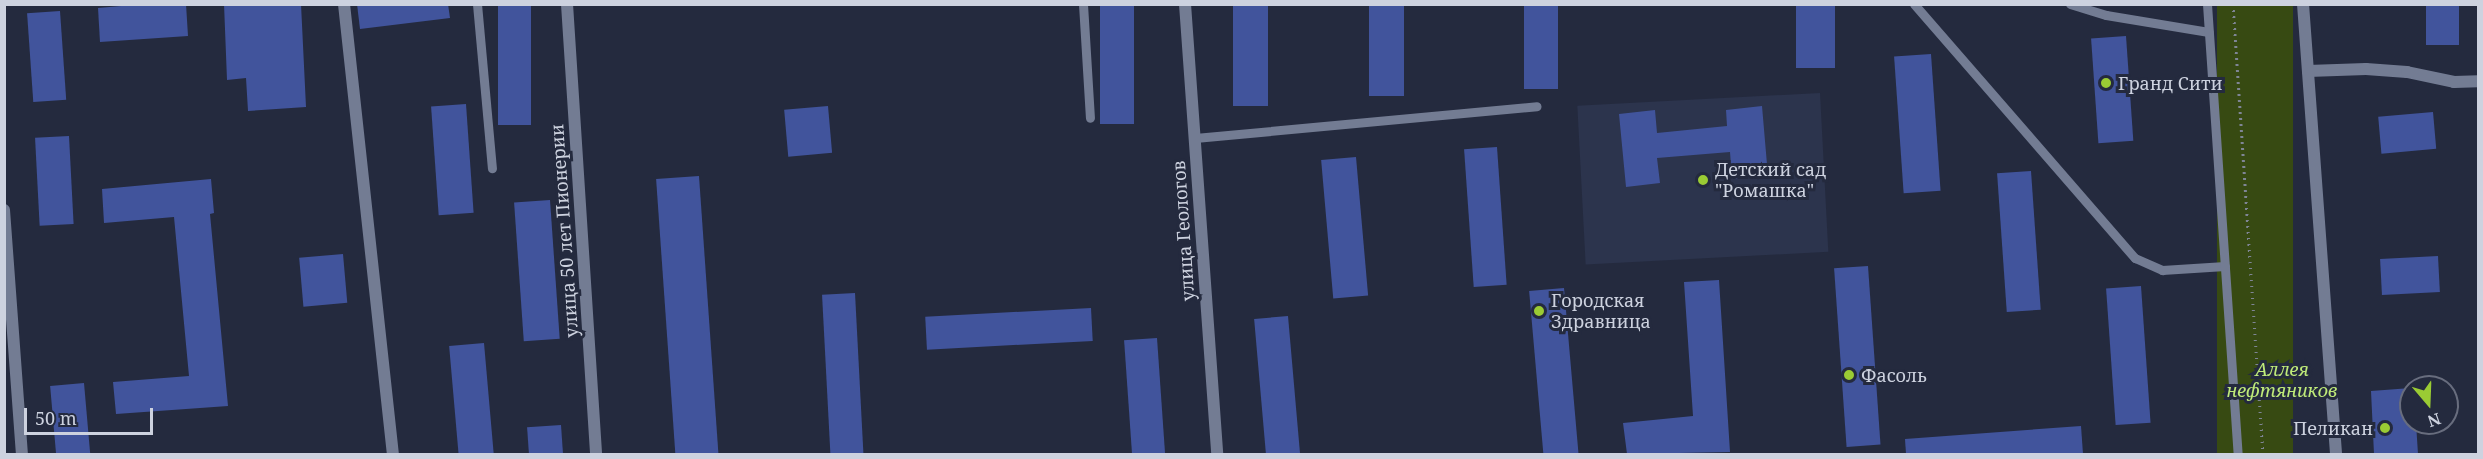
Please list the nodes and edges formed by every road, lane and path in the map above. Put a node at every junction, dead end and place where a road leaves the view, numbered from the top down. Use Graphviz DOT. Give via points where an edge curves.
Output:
graph roads {
  1 [pos="344,4"];
  2 [pos="477,4"];
  3 [pos="567,4"];
  4 [pos="1083,4"];
  5 [pos="1185,4"];
  6 [pos="1914,4"];
  7 [pos="2070,4"];
  8 [pos="2207,4"];
  9 [pos="2233,4"];
  10 [pos="2303,4"];
  11 [pos="2209,32"];
  12 [pos="2308,70"];
  13 [pos="2478,81"];
  14 [pos="1537,106"];
  15 [pos="1090,118"];
  16 [pos="1195,138"];
  17 [pos="492,168"];
  18 [pos="4,210"];
  19 [pos="2225,266"];
  20 [pos="22,454"];
  21 [pos="393,454"];
  22 [pos="596,454"];
  23 [pos="1217,454"];
  24 [pos="2238,454"];
  25 [pos="2263,454"];
  26 [pos="2336,454"];
  1 -- 21 [label="street"];
  2 -- 17 [label="lane"];
  3 -- 22 [label="street, улица 50 лет Пионерии"];
  4 -- 15 [label="lane"];
  5 -- 16 [label="street, улица Геологов"];
  6 -- 19 [label="lane" via="2135,258 2162,270"];
  7 -- 11 [label="lane" via="2106,15"];
  8 -- 11 [label="lane"];
  9 -- 25 [label="path"];
  10 -- 12 [label="street"];
  11 -- 19 [label="lane"];
  12 -- 13 [label="street" via="2366,69 2408,72 2454,82"];
  12 -- 26 [label="street"];
  14 -- 16 [label="lane"];
  16 -- 23 [label="street, улица Геологов"];
  18 -- 20 [label="street"];
  19 -- 24 [label="lane"];
}
